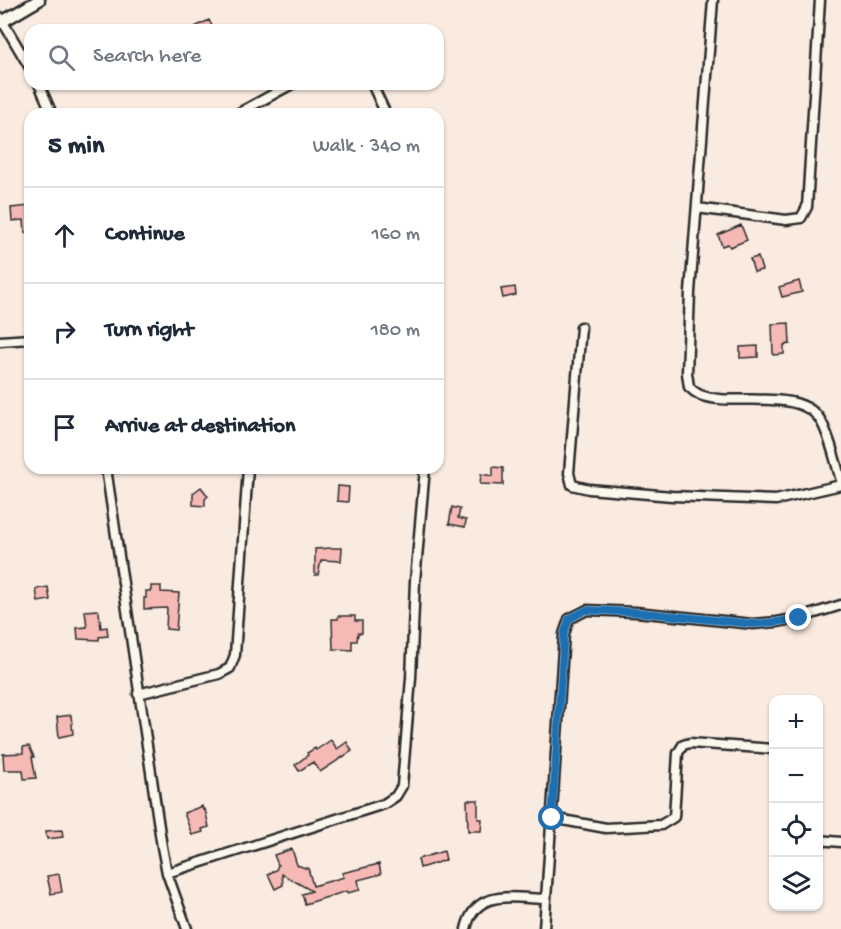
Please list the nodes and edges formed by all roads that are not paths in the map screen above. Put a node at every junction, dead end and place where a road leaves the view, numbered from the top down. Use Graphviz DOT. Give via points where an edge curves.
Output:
graph roads {
  1 [pos="39,0"];
  2 [pos="713,0"];
  3 [pos="820,0"];
  4 [pos="1,20"];
  5 [pos="24,58"];
  6 [pos="42,90"];
  7 [pos="281,90"];
  8 [pos="375,90"];
  9 [pos="49,108"];
  10 [pos="248,108"];
  11 [pos="383,108"];
  12 [pos="697,208"];
  13 [pos="581,327"];
  14 [pos="24,339"];
  15 [pos="0,341"];
  16 [pos="107,474"];
  17 [pos="248,474"];
  18 [pos="424,474"];
  19 [pos="841,480"];
  20 [pos="841,484"];
  21 [pos="841,604"];
  22 [pos="138,694"];
  23 [pos="769,748"];
  24 [pos="552,818"];
  25 [pos="823,840"];
  26 [pos="841,842"];
  27 [pos="167,873"];
  28 [pos="546,899"];
  29 [pos="187,929"];
  30 [pos="466,929"];
  31 [pos="544,929"];
  1 -- 4 [label="street"];
  2 -- 12 [label="street"];
  3 -- 12 [label="street" via="807,207 801,218 786,220"];
  4 -- 5 [label="street"];
  6 -- 9 [label="street"];
  7 -- 10 [label="street"];
  8 -- 11 [label="street"];
  12 -- 19 [label="street" via="689,387 699,395 716,399 760,399 811,410 822,422"];
  13 -- 20 [label="street" via="569,473 572,485 672,496 776,500"];
  14 -- 15 [label="street"];
  16 -- 22 [label="street"];
  17 -- 22 [label="street" via="235,655 230,668"];
  18 -- 27 [label="street" via="408,726 402,786 396,796 384,804"];
  21 -- 24 [label="street" via="777,622 753,624 586,610 569,619 564,634"];
  22 -- 27 [label="street"];
  23 -- 24 [label="street" via="683,745 678,753 674,817 661,825 606,828"];
  24 -- 28 [label="street"];
  25 -- 26 [label="street"];
  27 -- 29 [label="street"];
  28 -- 30 [label="street" via="495,898 482,902 473,910"];
  28 -- 31 [label="street"];
}
